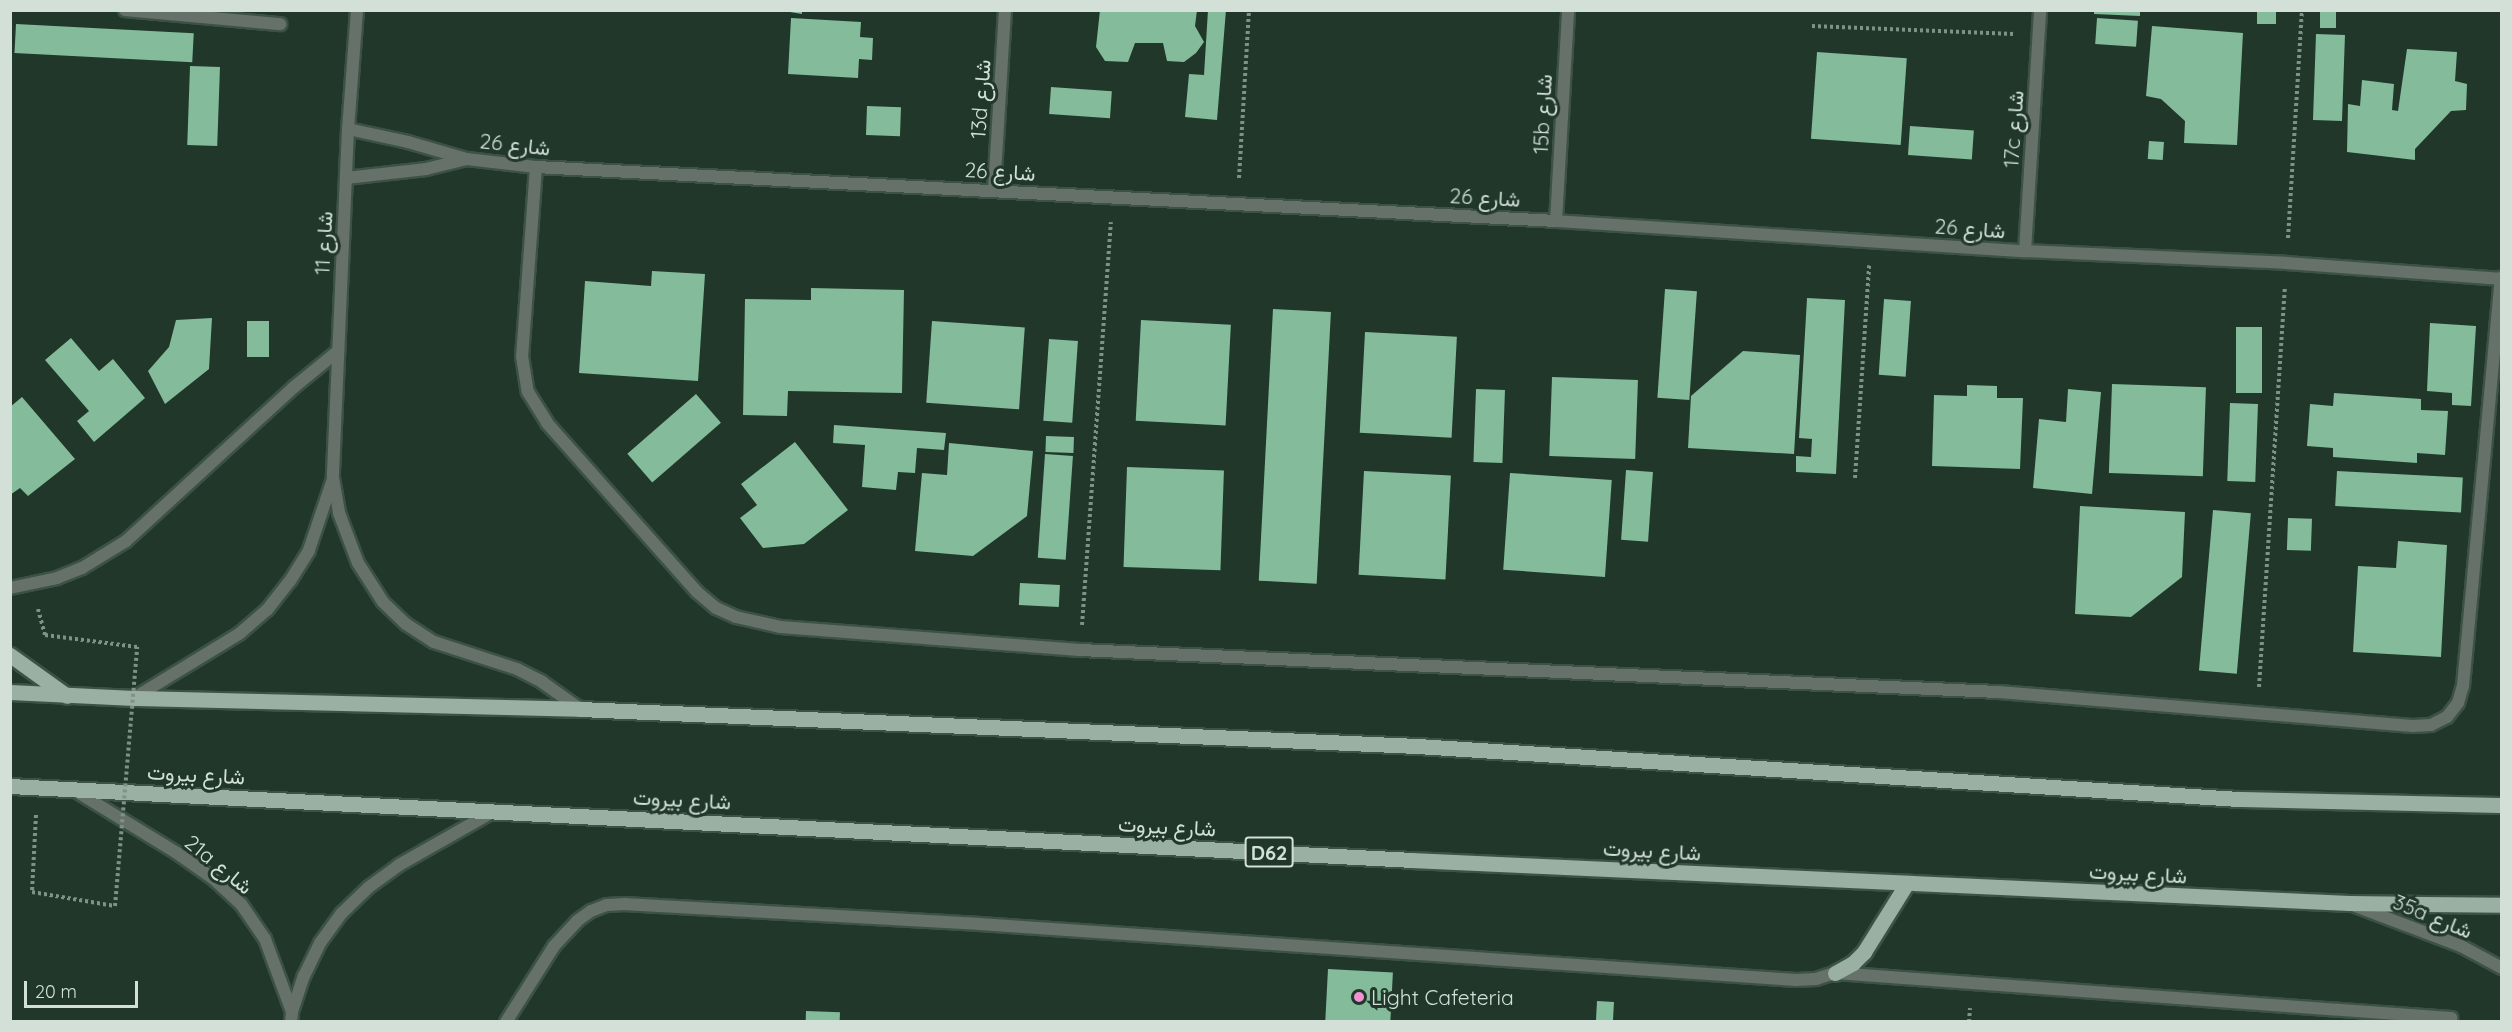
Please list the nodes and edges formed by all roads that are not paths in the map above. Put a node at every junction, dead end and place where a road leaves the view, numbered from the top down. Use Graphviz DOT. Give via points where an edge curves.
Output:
graph roads {
  1 [pos="125,10"];
  2 [pos="357,10"];
  3 [pos="1005,10"];
  4 [pos="1568,10"];
  5 [pos="2040,10"];
  6 [pos="280,24"];
  7 [pos="348,129"];
  8 [pos="467,159"];
  9 [pos="536,168"];
  10 [pos="346,178"];
  11 [pos="993,190"];
  12 [pos="1556,221"];
  13 [pos="2025,251"];
  14 [pos="2501,278"];
  15 [pos="338,351"];
  16 [pos="333,478"];
  17 [pos="10,588"];
  18 [pos="10,655"];
  19 [pos="10,692"];
  20 [pos="67,696"];
  21 [pos="134,699"];
  22 [pos="580,709"];
  23 [pos="10,786"];
  24 [pos="73,789"];
  25 [pos="2502,805"];
  26 [pos="496,810"];
  27 [pos="1907,883"];
  28 [pos="2349,903"];
  29 [pos="2502,905"];
  30 [pos="2502,968"];
  31 [pos="1835,973"];
  32 [pos="291,1017"];
  33 [pos="2451,1018"];
  34 [pos="506,1022"];
  1 -- 6 [label="street"];
  2 -- 7 [label="street, شارع 11"];
  3 -- 11 [label="street, 13d شارع"];
  4 -- 12 [label="street, 15b شارع"];
  5 -- 13 [label="street, 17c شارع"];
  7 -- 8 [label="street, شارع 26"];
  7 -- 10 [label="street, شارع 11"];
  8 -- 9 [label="street, شارع 26"];
  8 -- 10 [label="street, شارع 26" via="426,169"];
  9 -- 11 [label="street, شارع 26"];
  9 -- 14 [label="street" via="522,356 528,392 547,423 697,592 716,608 736,616 780,627 1080,650 1999,692 2413,726 2431,725 2446,717 2458,703 2463,686"];
  10 -- 15 [label="street, شارع 11"];
  11 -- 12 [label="street, شارع 26"];
  12 -- 13 [label="street, شارع 26"];
  13 -- 14 [label="street, شارع 26" via="2286,262"];
  15 -- 16 [label="street, شارع 11"];
  15 -- 17 [label="street" via="126,541 82,568"];
  16 -- 21 [label="street, شارع 11" via="309,550 267,610 238,634"];
  16 -- 22 [label="street, شارع 11" via="339,513 358,563 383,602 406,624 434,642 517,669"];
  18 -- 20 [label="main road"];
  19 -- 20 [label="main road"];
  20 -- 21 [label="main road"];
  21 -- 22 [label="main road"];
  22 -- 25 [label="main road" via="1417,746 2238,799"];
  23 -- 24 [label="main road, شارع بيروت / D62"];
  24 -- 26 [label="main road, شارع بيروت / D62"];
  24 -- 32 [label="street, 21a شارع" via="177,853 241,904 265,939"];
  26 -- 27 [label="main road, شارع بيروت / D62"];
  26 -- 32 [label="street, 21a شارع" via="399,865 342,913 320,943"];
  27 -- 28 [label="main road, شارع بيروت / D62"];
  27 -- 31 [label="main road" via="1864,952"];
  28 -- 29 [label="main road, شارع بيروت / D62"];
  28 -- 30 [label="street, 35a شارع" via="2461,946"];
  31 -- 33 [label="street"];
  31 -- 34 [label="street" via="1796,980 625,904 599,908 577,921 555,946"];
}
